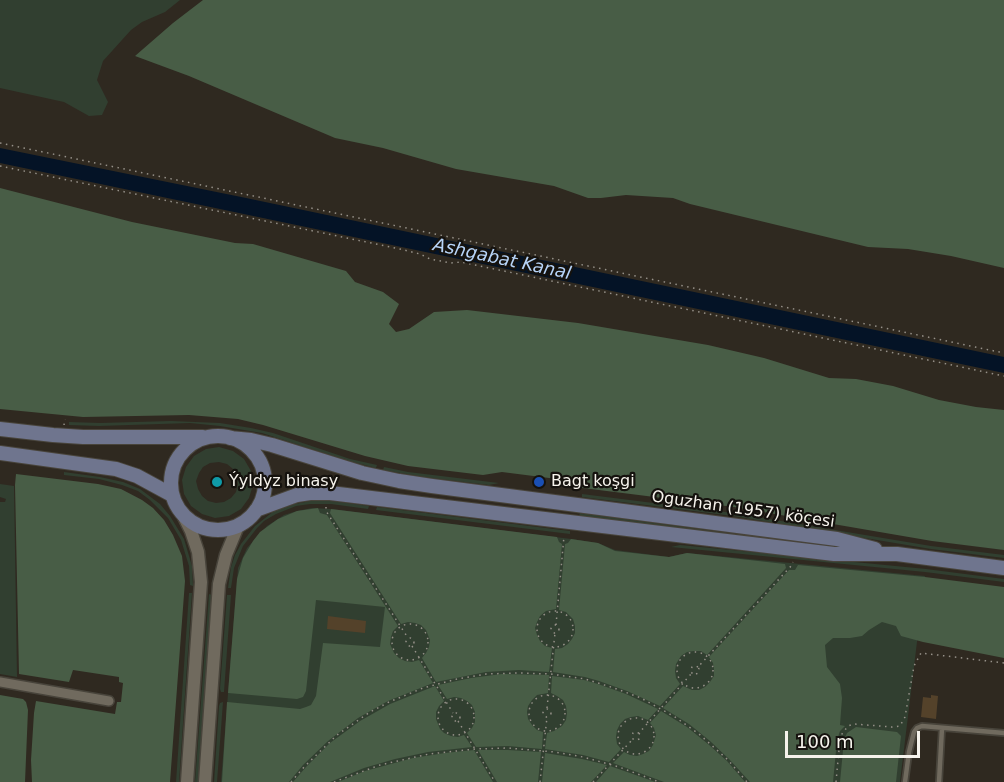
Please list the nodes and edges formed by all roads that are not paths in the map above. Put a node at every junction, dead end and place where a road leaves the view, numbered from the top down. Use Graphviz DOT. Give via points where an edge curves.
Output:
graph roads {
  1 [pos="0,429"];
  2 [pos="205,438"];
  3 [pos="230,438"];
  4 [pos="0,453"];
  5 [pos="172,495"];
  6 [pos="256,510"];
  7 [pos="184,517"];
  8 [pos="238,526"];
  9 [pos="897,554"];
  10 [pos="1004,568"];
  11 [pos="0,682"];
  12 [pos="109,701"];
  13 [pos="942,728"];
  14 [pos="1004,733"];
  15 [pos="187,782"];
  16 [pos="205,782"];
  17 [pos="905,782"];
  18 [pos="939,782"];
  1 -- 2 [label="main road, Oguzhan (1957) köçesi" via="83,437"];
  2 -- 3 [label="main road, Oguzhan (1957) köçesi"];
  2 -- 5 [label="main road" via="190,444 174,463"];
  3 -- 6 [label="main road" via="245,444 260,463 265,487"];
  3 -- 9 [label="main road, Oguzhan (1957) köçesi" via="272,445 399,481 837,539"];
  4 -- 5 [label="main road" via="116,469"];
  5 -- 7 [label="main road"];
  6 -- 8 [label="main road, Oguzhan (1957) köçesi"];
  6 -- 9 [label="main road, Oguzhan (1957) köçesi" via="297,495 330,493 834,554"];
  7 -- 8 [label="main road" via="213,530"];
  7 -- 15 [label="street" via="198,552 201,582"];
  8 -- 16 [label="street" via="219,584"];
  9 -- 10 [label="main road, Oguzhan (1957) köçesi"];
  11 -- 12 [label="street"];
  13 -- 14 [label="lane"];
  13 -- 17 [label="lane" via="916,728"];
  13 -- 18 [label="lane"];
}
